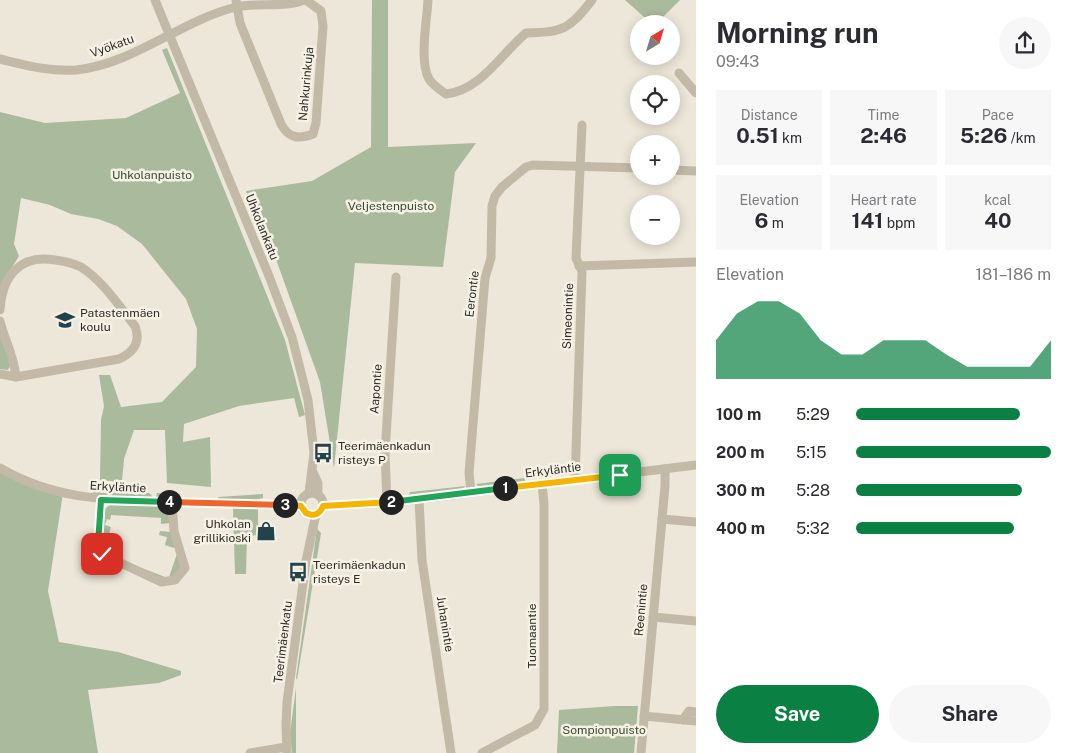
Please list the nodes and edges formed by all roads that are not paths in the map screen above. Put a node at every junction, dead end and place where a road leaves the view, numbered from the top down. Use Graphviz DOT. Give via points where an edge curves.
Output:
graph roads {
  1 [pos="155,0"];
  2 [pos="305,0"];
  3 [pos="428,0"];
  4 [pos="592,0"];
  5 [pos="236,3"];
  6 [pos="170,35"];
  7 [pos="0,59"];
  8 [pos="679,73"];
  9 [pos="696,93"];
  10 [pos="582,125"];
  11 [pos="580,166"];
  12 [pos="630,168"];
  13 [pos="680,170"];
  14 [pos="696,171"];
  15 [pos="696,262"];
  16 [pos="579,266"];
  17 [pos="396,277"];
  18 [pos="0,310"];
  19 [pos="0,321"];
  20 [pos="0,374"];
  21 [pos="16,377"];
  22 [pos="696,465"];
  23 [pos="0,468"];
  24 [pos="665,469"];
  25 [pos="575,480"];
  26 [pos="542,484"];
  27 [pos="471,492"];
  28 [pos="313,494"];
  29 [pos="419,499"];
  30 [pos="101,500"];
  31 [pos="172,502"];
  32 [pos="387,503"];
  33 [pos="323,506"];
  34 [pos="303,510"];
  35 [pos="316,514"];
  36 [pos="662,518"];
  37 [pos="696,522"];
  38 [pos="311,534"];
  39 [pos="653,617"];
  40 [pos="694,618"];
  41 [pos="696,712"];
  42 [pos="644,716"];
  43 [pos="682,720"];
  44 [pos="696,721"];
  45 [pos="287,750"];
  46 [pos="250,753"];
  47 [pos="451,753"];
  48 [pos="482,753"];
  49 [pos="640,753"];
  1 -- 6 [label="street, Uhkolankatu"];
  2 -- 5 [label="street, Vyökatu"];
  2 -- 5 [label="street, Nahkurinkuja" via="321,12 323,26 316,123 313,134 301,138 293,137 281,124 240,23"];
  3 -- 4 [label="street" via="427,74 430,81 446,94 457,93 479,79 526,34 567,28"];
  5 -- 6 [label="street, Vyökatu"];
  6 -- 7 [label="street, Vyökatu" via="98,66 75,70 53,70"];
  6 -- 28 [label="street, Uhkolankatu" via="292,337 308,400 314,452"];
  8 -- 9 [label="street"];
  10 -- 11 [label="street, Simeonintie"];
  11 -- 12 [label="street, Eerontie"];
  11 -- 16 [label="street, Simeonintie" via="576,258"];
  11 -- 27 [label="street, Eerontie" via="526,167 502,187 492,206 491,258 485,278 469,473"];
  13 -- 14 [label="street"];
  15 -- 16 [label="street"];
  16 -- 25 [label="street, Simeonintie" via="582,272"];
  17 -- 32 [label="street, Aapontie" via="385,453"];
  18 -- 21 [label="street" via="8,277 21,265 29,259 58,260 80,267 99,282 138,334 130,354 119,359"];
  19 -- 21 [label="street" via="15,360"];
  20 -- 21 [label="street"];
  22 -- 24 [label="street, Erkyläntie"];
  23 -- 30 [label="street, Erkyläntie" via="51,490"];
  24 -- 25 [label="street, Erkyläntie"];
  24 -- 36 [label="street, Reenintie"];
  25 -- 26 [label="street, Erkyläntie"];
  26 -- 27 [label="street, Erkyläntie"];
  26 -- 48 [label="street, Tuomaantie" via="544,709 535,725"];
  27 -- 29 [label="street, Erkyläntie"];
  28 -- 33 [label="street" via="322,500"];
  28 -- 34 [label="street" via="303,497"];
  29 -- 32 [label="street, Erkyläntie"];
  29 -- 47 [label="street, Juhanintie" via="422,560"];
  30 -- 31 [label="street, Erkyläntie"];
  30 -- 31 [label="street" via="98,544 102,554 161,582 175,580 185,568 174,531"];
  31 -- 34 [label="street, Erkyläntie"];
  32 -- 33 [label="street, Erkyläntie"];
  33 -- 35 [label="street"];
  34 -- 35 [label="street"];
  34 -- 38 [label="street, Teerimäenkatu"];
  35 -- 38 [label="street, Teerimäenkatu"];
  36 -- 37 [label="street"];
  36 -- 39 [label="street, Reenintie"];
  38 -- 45 [label="street, Teerimäenkatu" via="288,702"];
  39 -- 40 [label="street"];
  39 -- 42 [label="street, Reenintie"];
  41 -- 43 [label="street" via="688,711"];
  42 -- 43 [label="street"];
  42 -- 49 [label="street, Reenintie"];
  43 -- 44 [label="street"];
  45 -- 46 [label="street"];
}
